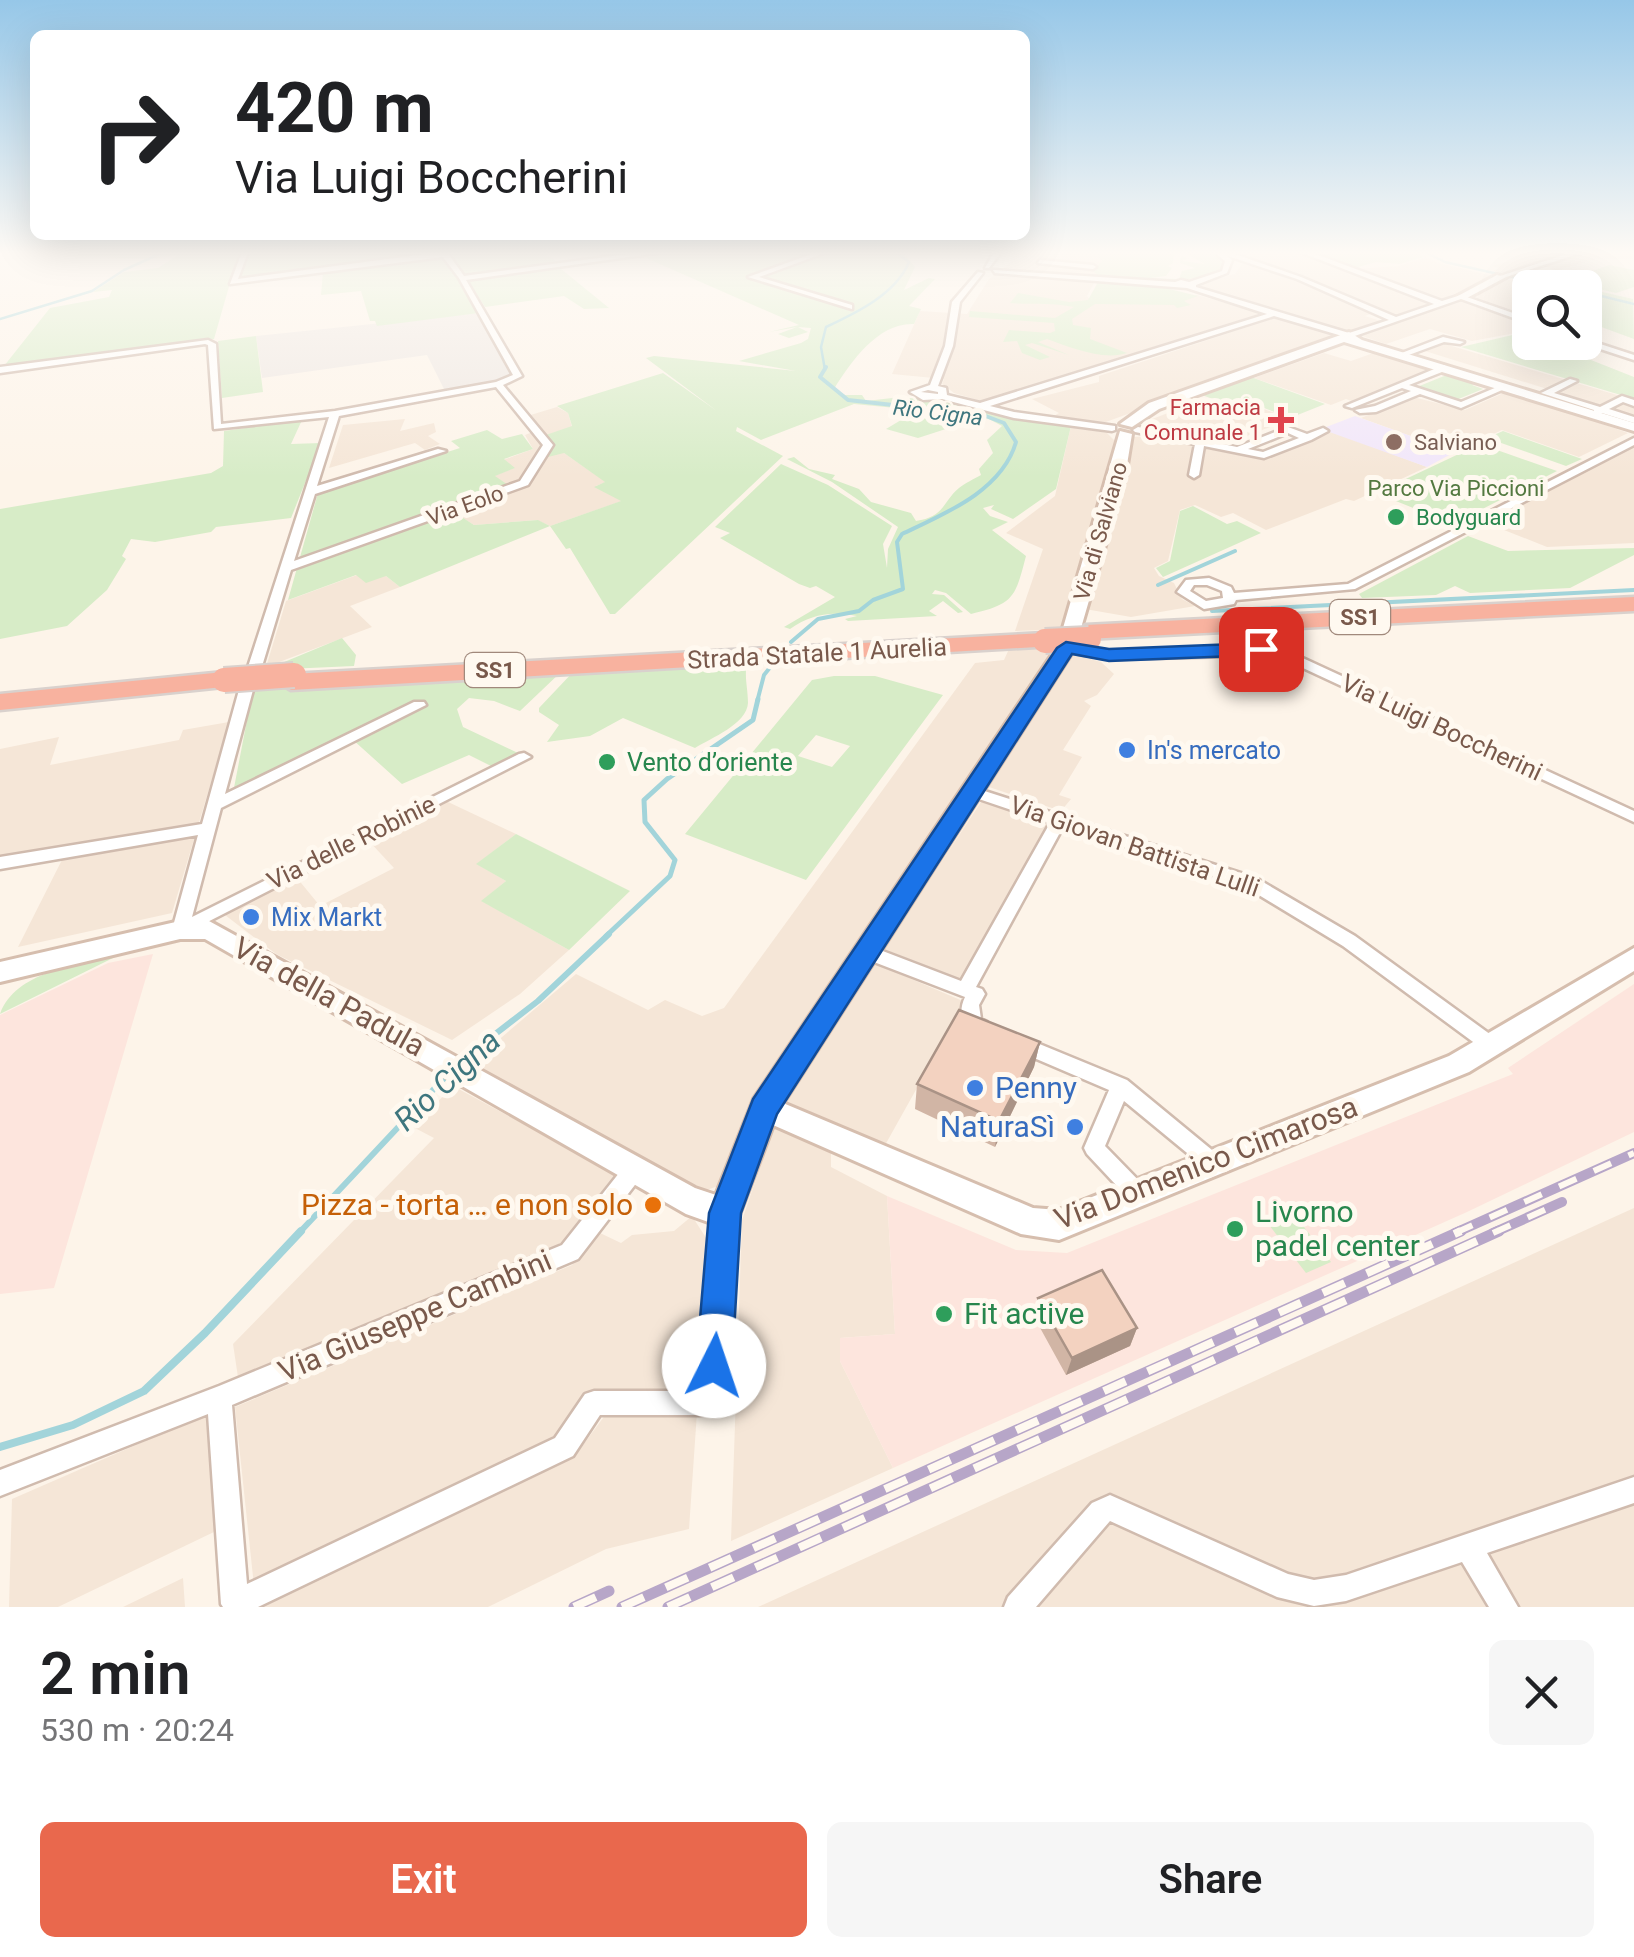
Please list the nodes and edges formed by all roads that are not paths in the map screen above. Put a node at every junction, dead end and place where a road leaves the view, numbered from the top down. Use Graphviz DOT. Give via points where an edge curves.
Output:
graph roads {
  1 [pos="492,327"];
  2 [pos="952,327"];
  3 [pos="1232,327"];
  4 [pos="1318,327"];
  5 [pos="1374,327"];
  6 [pos="1345,336"];
  7 [pos="1460,342"];
  8 [pos="1369,345"];
  9 [pos="1602,347"];
  10 [pos="1319,348"];
  11 [pos="1397,352"];
  12 [pos="1634,358"];
  13 [pos="1444,368"];
  14 [pos="0,370"];
  15 [pos="1574,381"];
  16 [pos="498,384"];
  17 [pos="1401,385"];
  18 [pos="1505,386"];
  19 [pos="932,387"];
  20 [pos="1420,391"];
  21 [pos="1542,395"];
  22 [pos="942,396"];
  23 [pos="1634,403"];
  24 [pos="981,406"];
  25 [pos="1597,412"];
  26 [pos="335,414"];
  27 [pos="1634,424"];
  28 [pos="1125,429"];
  29 [pos="1323,431"];
  30 [pos="1634,441"];
  31 [pos="1200,442"];
  32 [pos="441,451"];
  33 [pos="1194,475"];
  34 [pos="310,492"];
  35 [pos="286,568"];
  36 [pos="1222,585"];
  37 [pos="1304,591"];
  38 [pos="1232,597"];
  39 [pos="1634,607"];
  40 [pos="1067,638"];
  41 [pos="253,673"];
  42 [pos="231,686"];
  43 [pos="420,705"];
  44 [pos="7,706"];
  45 [pos="524,758"];
  46 [pos="972,792"];
  47 [pos="214,805"];
  48 [pos="1634,818"];
  49 [pos="1060,820"];
  50 [pos="208,828"];
  51 [pos="0,862"];
  52 [pos="180,930"];
  53 [pos="867,952"];
  54 [pos="1634,958"];
  55 [pos="0,972"];
  56 [pos="965,990"];
  57 [pos="1491,1045"];
  58 [pos="1120,1086"];
  59 [pos="764,1108"];
  60 [pos="1206,1156"];
  61 [pos="634,1170"];
  62 [pos="1138,1194"];
  63 [pos="725,1213"];
  64 [pos="219,1398"];
  65 [pos="0,1483"];
  66 [pos="1634,1490"];
  67 [pos="1466,1546"];
  68 [pos="1018,1607"];
  69 [pos="1504,1607"];
  1 -- 16 [label="street" via="518,371 518,378"];
  2 -- 19 [label="street"];
  3 -- 24 [label="street"];
  4 -- 6 [label="street"];
  5 -- 6 [label="street"];
  6 -- 8 [label="street"];
  6 -- 10 [label="street"];
  7 -- 11 [label="street" via="1443,339"];
  8 -- 10 [label="street"];
  8 -- 11 [label="street"];
  9 -- 12 [label="street"];
  10 -- 28 [label="street" via="1154,406"];
  11 -- 13 [label="street"];
  13 -- 17 [label="street"];
  13 -- 18 [label="street"];
  14 -- 26 [label="street" via="205,342 212,344 217,427"];
  15 -- 21 [label="street"];
  16 -- 26 [label="street"];
  16 -- 35 [label="street, Via Eolo" via="548,445 524,483"];
  17 -- 20 [label="street"];
  17 -- 20 [label="street" via="1355,408 1376,409"];
  18 -- 20 [label="street" via="1461,405"];
  18 -- 21 [label="street"];
  19 -- 22 [label="street" via="943,390"];
  19 -- 22 [label="street" via="915,393"];
  21 -- 25 [label="street"];
  22 -- 24 [label="street"];
  23 -- 25 [label="street" via="1622,399"];
  24 -- 28 [label="street"];
  25 -- 27 [label="street"];
  26 -- 34 [label="street"];
  28 -- 31 [label="street"];
  28 -- 40 [label="street, Via di Salviano" via="1117,477"];
  29 -- 31 [label="street" via="1264,455"];
  30 -- 37 [label="street" via="1351,587"];
  31 -- 33 [label="street"];
  32 -- 34 [label="street"];
  34 -- 35 [label="street"];
  35 -- 41 [label="street"];
  36 -- 37 [label="street"];
  36 -- 38 [label="street"];
  36 -- 38 [label="street" via="1197,581 1182,592 1204,605"];
  37 -- 38 [label="street"];
  39 -- 40 [label="highway, Strada Statale 1 Aurelia / SS1"];
  40 -- 42 [label="highway, Strada Statale 1 Aurelia / SS1, bridge"];
  40 -- 46 [label="street, Via di Salviano"];
  40 -- 48 [label="street, Via Luigi Boccherini" via="1109,655 1277,651"];
  42 -- 44 [label="highway, Strada Statale 1 Aurelia / SS1"];
  42 -- 47 [label="street"];
  43 -- 47 [label="street"];
  45 -- 52 [label="street, Via delle Robinie"];
  46 -- 49 [label="street, Via Giovan Battista Lulli"];
  46 -- 53 [label="street, Via di Salviano"];
  47 -- 50 [label="street"];
  49 -- 56 [label="street"];
  49 -- 57 [label="street, Via Giovan Battista Lulli" via="1226,872 1284,899"];
  50 -- 51 [label="street"];
  50 -- 52 [label="street"];
  52 -- 55 [label="street"];
  52 -- 61 [label="street, Via della Padula" via="210,930"];
  53 -- 56 [label="street"];
  53 -- 59 [label="street, Via di Salviano"];
  54 -- 57 [label="street, Via Domenico Cimarosa"];
  56 -- 58 [label="street" via="976,994 972,1024"];
  57 -- 62 [label="street, Via Domenico Cimarosa" via="1415,1083"];
  58 -- 60 [label="street"];
  58 -- 62 [label="street" via="1094,1148"];
  59 -- 62 [label="street, Via Domenico Cimarosa" via="1038,1225 1064,1224"];
  59 -- 63 [label="street, Via di Salviano"];
  61 -- 63 [label="street, Via della Padula"];
  61 -- 64 [label="street, Via Giuseppe Cambini" via="570,1252"];
  63 -- 64 [label="street, Via di Salviano" via="712,1403 594,1402 564,1447 235,1604"];
  64 -- 65 [label="street, Via Giuseppe Cambini"];
  66 -- 67 [label="street"];
  67 -- 68 [label="street" via="1346,1588 1302,1592 1110,1508"];
  67 -- 69 [label="street"];
}
